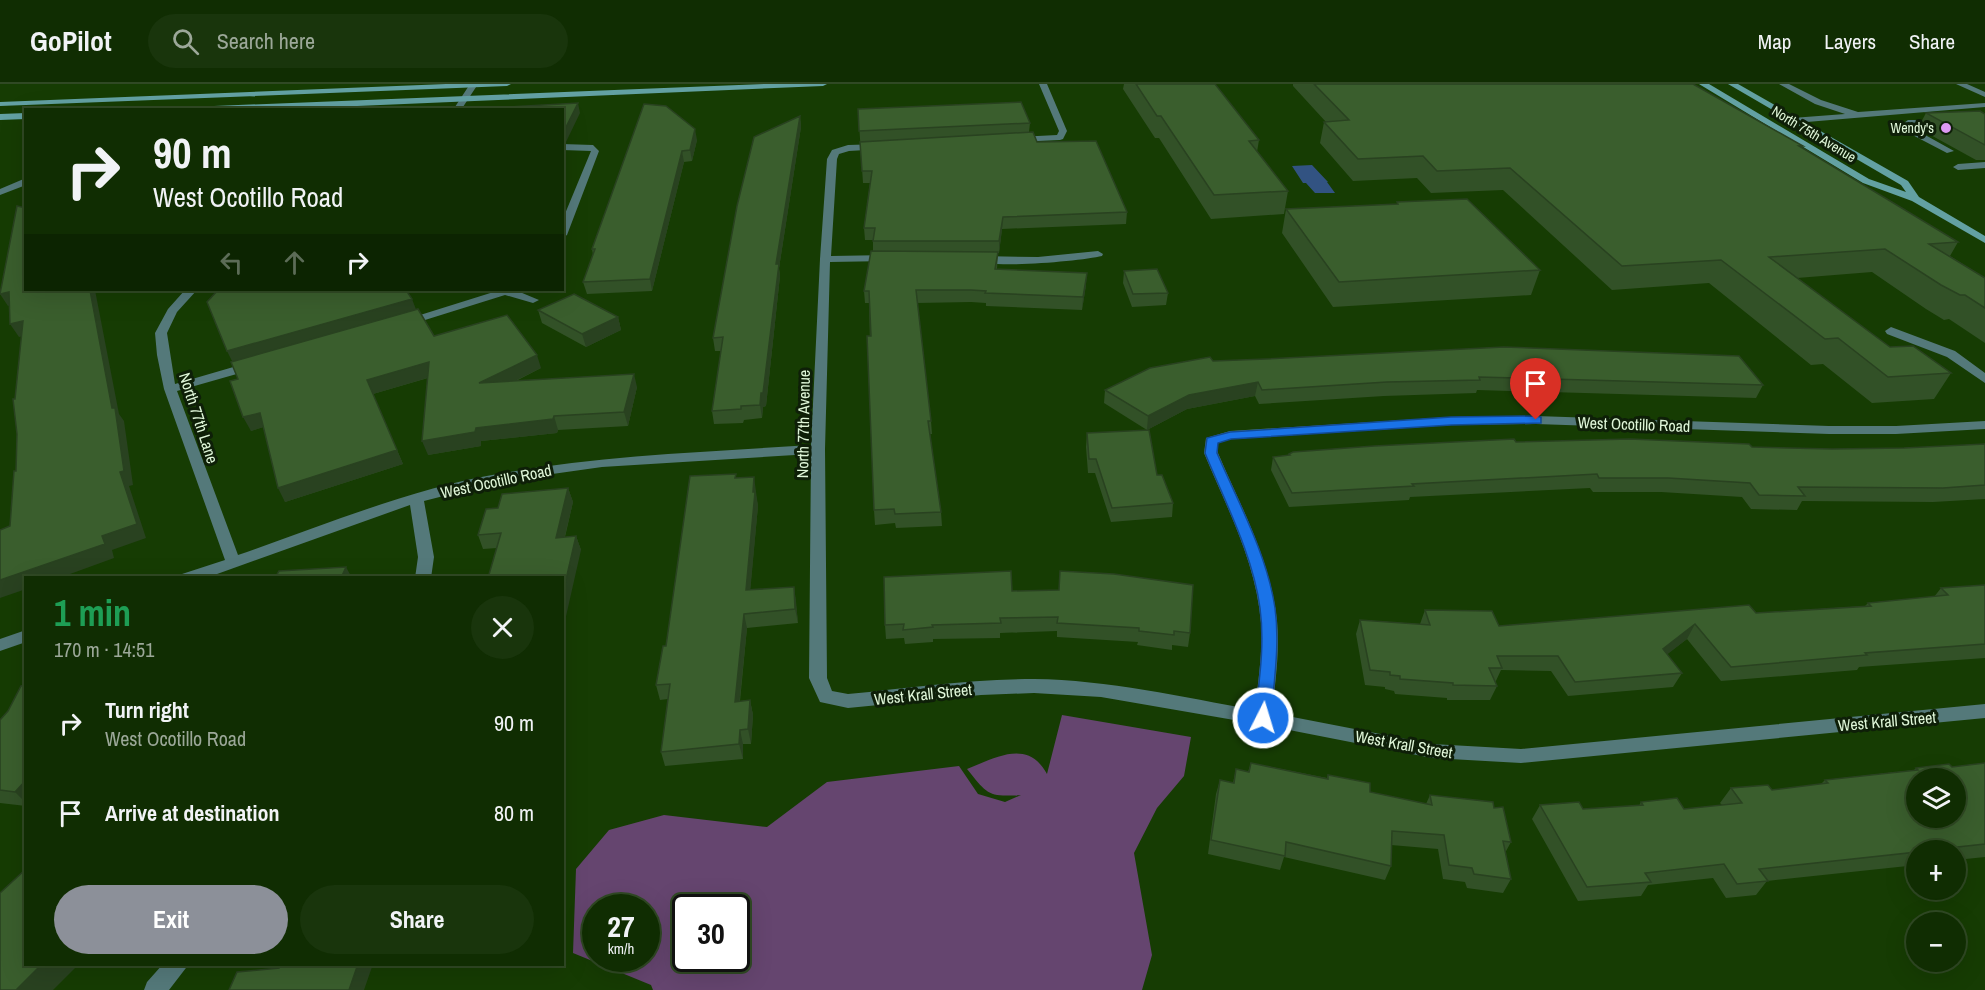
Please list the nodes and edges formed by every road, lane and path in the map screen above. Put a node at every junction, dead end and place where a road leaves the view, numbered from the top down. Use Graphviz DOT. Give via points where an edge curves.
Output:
graph roads {
  1 [pos="507,84"];
  2 [pos="823,84"];
  3 [pos="1043,84"];
  4 [pos="1703,84"];
  5 [pos="1732,84"];
  6 [pos="1783,84"];
  7 [pos="1960,84"];
  8 [pos="474,85"];
  9 [pos="1983,93"];
  10 [pos="464,98"];
  11 [pos="0,104"];
  12 [pos="1985,105"];
  13 [pos="236,108"];
  14 [pos="458,108"];
  15 [pos="24,116"];
  16 [pos="1864,116"];
  17 [pos="0,117"];
  18 [pos="1795,120"];
  19 [pos="1952,122"];
  20 [pos="1012,140"];
  21 [pos="895,146"];
  22 [pos="564,147"];
  23 [pos="1950,151"];
  24 [pos="1985,165"];
  25 [pos="1958,167"];
  26 [pos="24,182"];
  27 [pos="0,192"];
  28 [pos="1915,200"];
  29 [pos="564,230"];
  30 [pos="1985,240"];
  31 [pos="1098,254"];
  32 [pos="896,258"];
  33 [pos="825,259"];
  34 [pos="964,259"];
  35 [pos="190,291"];
  36 [pos="509,291"];
  37 [pos="533,300"];
  38 [pos="389,327"];
  39 [pos="1891,331"];
  40 [pos="262,363"];
  41 [pos="1985,379"];
  42 [pos="170,389"];
  43 [pos="1985,425"];
  44 [pos="818,449"];
  45 [pos="416,498"];
  46 [pos="233,561"];
  47 [pos="193,576"];
  48 [pos="423,576"];
  49 [pos="24,637"];
  50 [pos="0,645"];
  51 [pos="825,697"];
  52 [pos="1985,711"];
  53 [pos="1263,718"];
  54 [pos="176,966"];
  55 [pos="155,990"];
  1 -- 8 [label="main road"];
  2 -- 10 [label="main road"];
  3 -- 20 [label="street" via="1063,131 1060,137"];
  4 -- 28 [label="main road, North 75th Avenue" via="1866,181"];
  5 -- 18 [label="main road, North 75th Avenue"];
  6 -- 16 [label="street" via="1818,102"];
  7 -- 9 [label="street"];
  8 -- 10 [label="street"];
  8 -- 11 [label="main road"];
  10 -- 13 [label="main road"];
  10 -- 14 [label="street"];
  12 -- 16 [label="street"];
  15 -- 17 [label="main road"];
  16 -- 18 [label="street"];
  18 -- 28 [label="main road, North 75th Avenue" via="1905,183"];
  19 -- 23 [label="street" via="1908,123 1904,127"];
  21 -- 33 [label="street, North 77th Avenue" via="835,152"];
  22 -- 29 [label="street" via="595,151"];
  24 -- 25 [label="street"];
  26 -- 27 [label="street"];
  28 -- 30 [label="main road, North 75th Avenue"];
  31 -- 34 [label="street" via="1019,261"];
  32 -- 33 [label="street"];
  33 -- 44 [label="street, North 77th Avenue"];
  35 -- 42 [label="street, North 77th Lane" via="172,311 161,333"];
  36 -- 37 [label="street"];
  36 -- 38 [label="street"];
  39 -- 41 [label="street" via="1951,354"];
  40 -- 42 [label="street"];
  42 -- 46 [label="street, North 77th Lane"];
  43 -- 53 [label="street, West Ocotillo Road" via="1828,430 1536,420 1451,421 1230,435 1211,441 1211,453 1262,580 1268,608 1270,640"];
  44 -- 45 [label="street, West Ocotillo Road" via="580,465 502,477"];
  44 -- 51 [label="street, North 77th Avenue" via="818,678"];
  45 -- 46 [label="street, West Ocotillo Road"];
  45 -- 48 [label="street" via="426,557"];
  46 -- 47 [label="street, West Ocotillo Road"];
  49 -- 50 [label="street"];
  51 -- 53 [label="street, West Krall Street" via="848,701 1035,686 1101,690"];
  52 -- 53 [label="street, West Krall Street" via="1521,756 1432,751"];
  54 -- 55 [label="street"];
}
